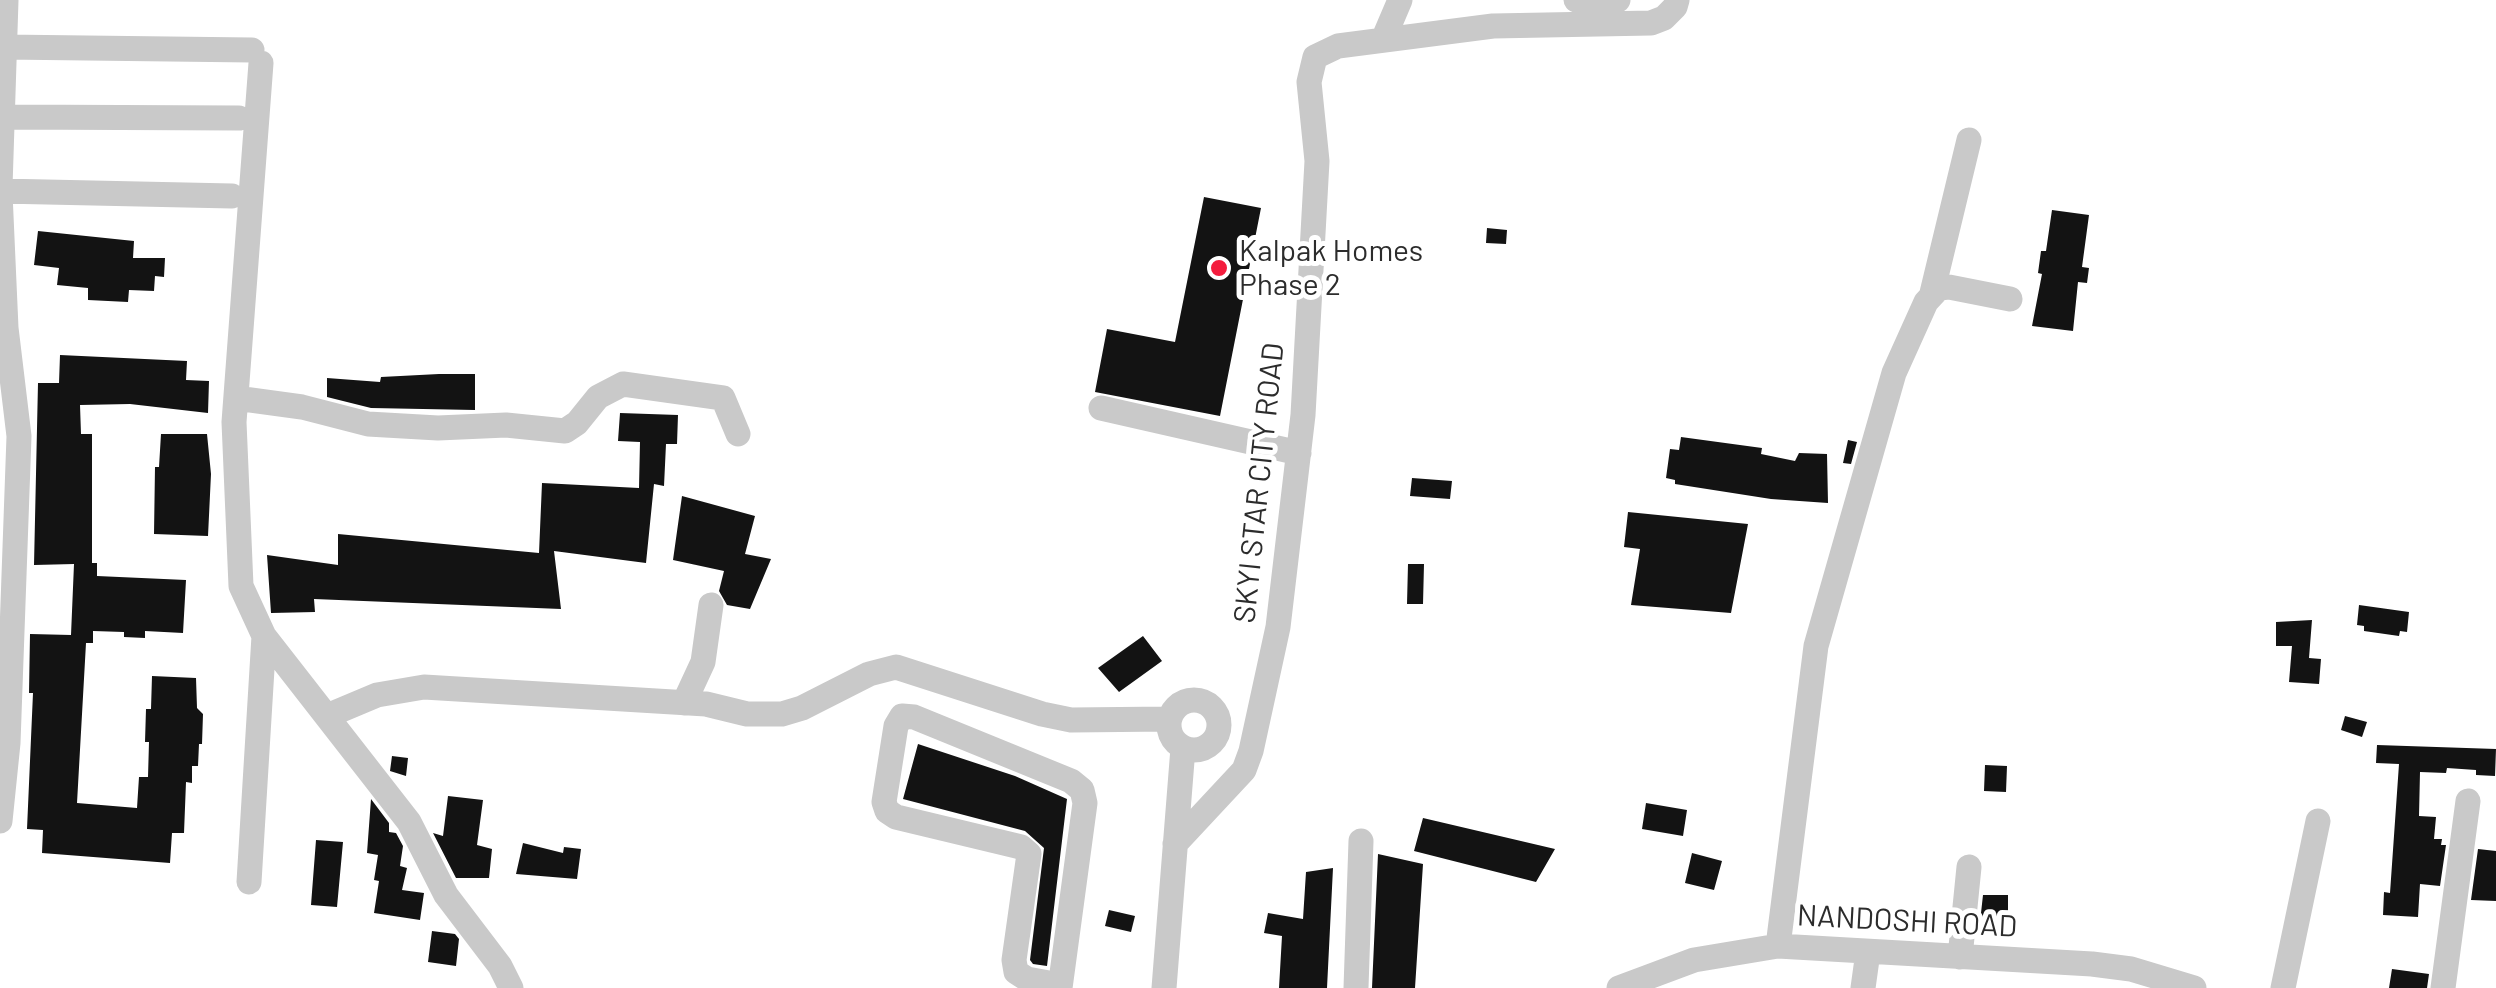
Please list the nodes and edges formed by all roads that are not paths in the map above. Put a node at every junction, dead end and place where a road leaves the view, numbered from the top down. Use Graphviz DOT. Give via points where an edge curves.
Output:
graph roads {
  1 [pos="6,0"];
  2 [pos="1400,0"];
  3 [pos="1576,0"];
  4 [pos="1618,0"];
  5 [pos="1677,0"];
  6 [pos="1542,12"];
  7 [pos="1384,40"];
  8 [pos="4,46"];
  9 [pos="2,116"];
  10 [pos="238,118"];
  11 [pos="1969,140"];
  12 [pos="0,190"];
  13 [pos="232,196"];
  14 [pos="1932,293"];
  15 [pos="2010,299"];
  16 [pos="3,306"];
  17 [pos="236,398"];
  18 [pos="1101,408"];
  19 [pos="738,434"];
  20 [pos="1298,453"];
  21 [pos="711,605"];
  22 [pos="264,636"];
  23 [pos="684,703"];
  24 [pos="327,716"];
  25 [pos="1169,719"];
  26 [pos="1217,735"];
  27 [pos="1183,748"];
  28 [pos="1251,751"];
  29 [pos="2468,800"];
  30 [pos="0,821"];
  31 [pos="2318,821"];
  32 [pos="1360,841"];
  33 [pos="1176,844"];
  34 [pos="1968,867"];
  35 [pos="249,882"];
  36 [pos="1778,946"];
  37 [pos="1868,952"];
  38 [pos="1960,957"];
  39 [pos="1694,960"];
  40 [pos="1060,986"];
  41 [pos="1623,987"];
  42 [pos="511,988"];
  43 [pos="1164,988"];
  44 [pos="1356,988"];
  45 [pos="1689,988"];
  46 [pos="1863,988"];
  47 [pos="2194,988"];
  48 [pos="2283,988"];
  49 [pos="2443,988"];
  1 -- 8 [label="street"];
  2 -- 7 [label="street"];
  3 -- 4 [label="street"];
  5 -- 6 [label="street, SKYI STAR CITY ROAD" via="1652,23"];
  6 -- 7 [label="street, SKYI STAR CITY ROAD"];
  7 -- 20 [label="street, SKYI STAR CITY ROAD" via="1325,50 1310,69 1317,160"];
  8 -- 9 [label="street"];
  8 -- 17 [label="street" via="256,57"];
  9 -- 10 [label="street"];
  9 -- 12 [label="street"];
  11 -- 14 [label="street"];
  12 -- 13 [label="street"];
  12 -- 16 [label="street"];
  14 -- 15 [label="street" via="1949,287"];
  14 -- 36 [label="street" via="1894,374 1816,646"];
  16 -- 30 [label="street" via="18,436"];
  17 -- 19 [label="street" via="368,424 565,430 598,397 624,384 723,398"];
  17 -- 22 [label="street" via="241,586"];
  18 -- 20 [label="street"];
  20 -- 28 [label="street, SKYI STAR CITY ROAD" via="1281,610"];
  21 -- 23 [label="street" via="703,662"];
  22 -- 24 [label="street"];
  22 -- 35 [label="street"];
  23 -- 24 [label="street" via="424,687 378,694"];
  23 -- 25 [label="street" via="782,714 896,667 1071,720"];
  24 -- 42 [label="street" via="410,822 446,895"];
  25 -- 26 [label="street" via="1186,701 1203,701 1215,712"];
  25 -- 27 [label="street" via="1171,736"];
  26 -- 27 [label="street" via="1199,750"];
  26 -- 28 [label="street"];
  27 -- 33 [label="street"];
  28 -- 33 [label="street, SKYI STAR CITY ROAD" via="1237,779"];
  29 -- 49 [label="street"];
  31 -- 48 [label="street"];
  32 -- 44 [label="street"];
  33 -- 43 [label="street"];
  34 -- 38 [label="street"];
  36 -- 37 [label="street, NANDOSHI ROAD"];
  36 -- 39 [label="street, NANDOSHI ROAD"];
  37 -- 38 [label="street, NANDOSHI ROAD"];
  37 -- 46 [label="street"];
  38 -- 47 [label="street, NANDOSHI ROAD" via="2131,969"];
  39 -- 41 [label="street, NANDOSHI ROAD"];
  39 -- 45 [label="street"];
  40 -- 40 [label="street" via="1082,790 1071,780 902,716 887,812 1029,854 1016,972"];
}
